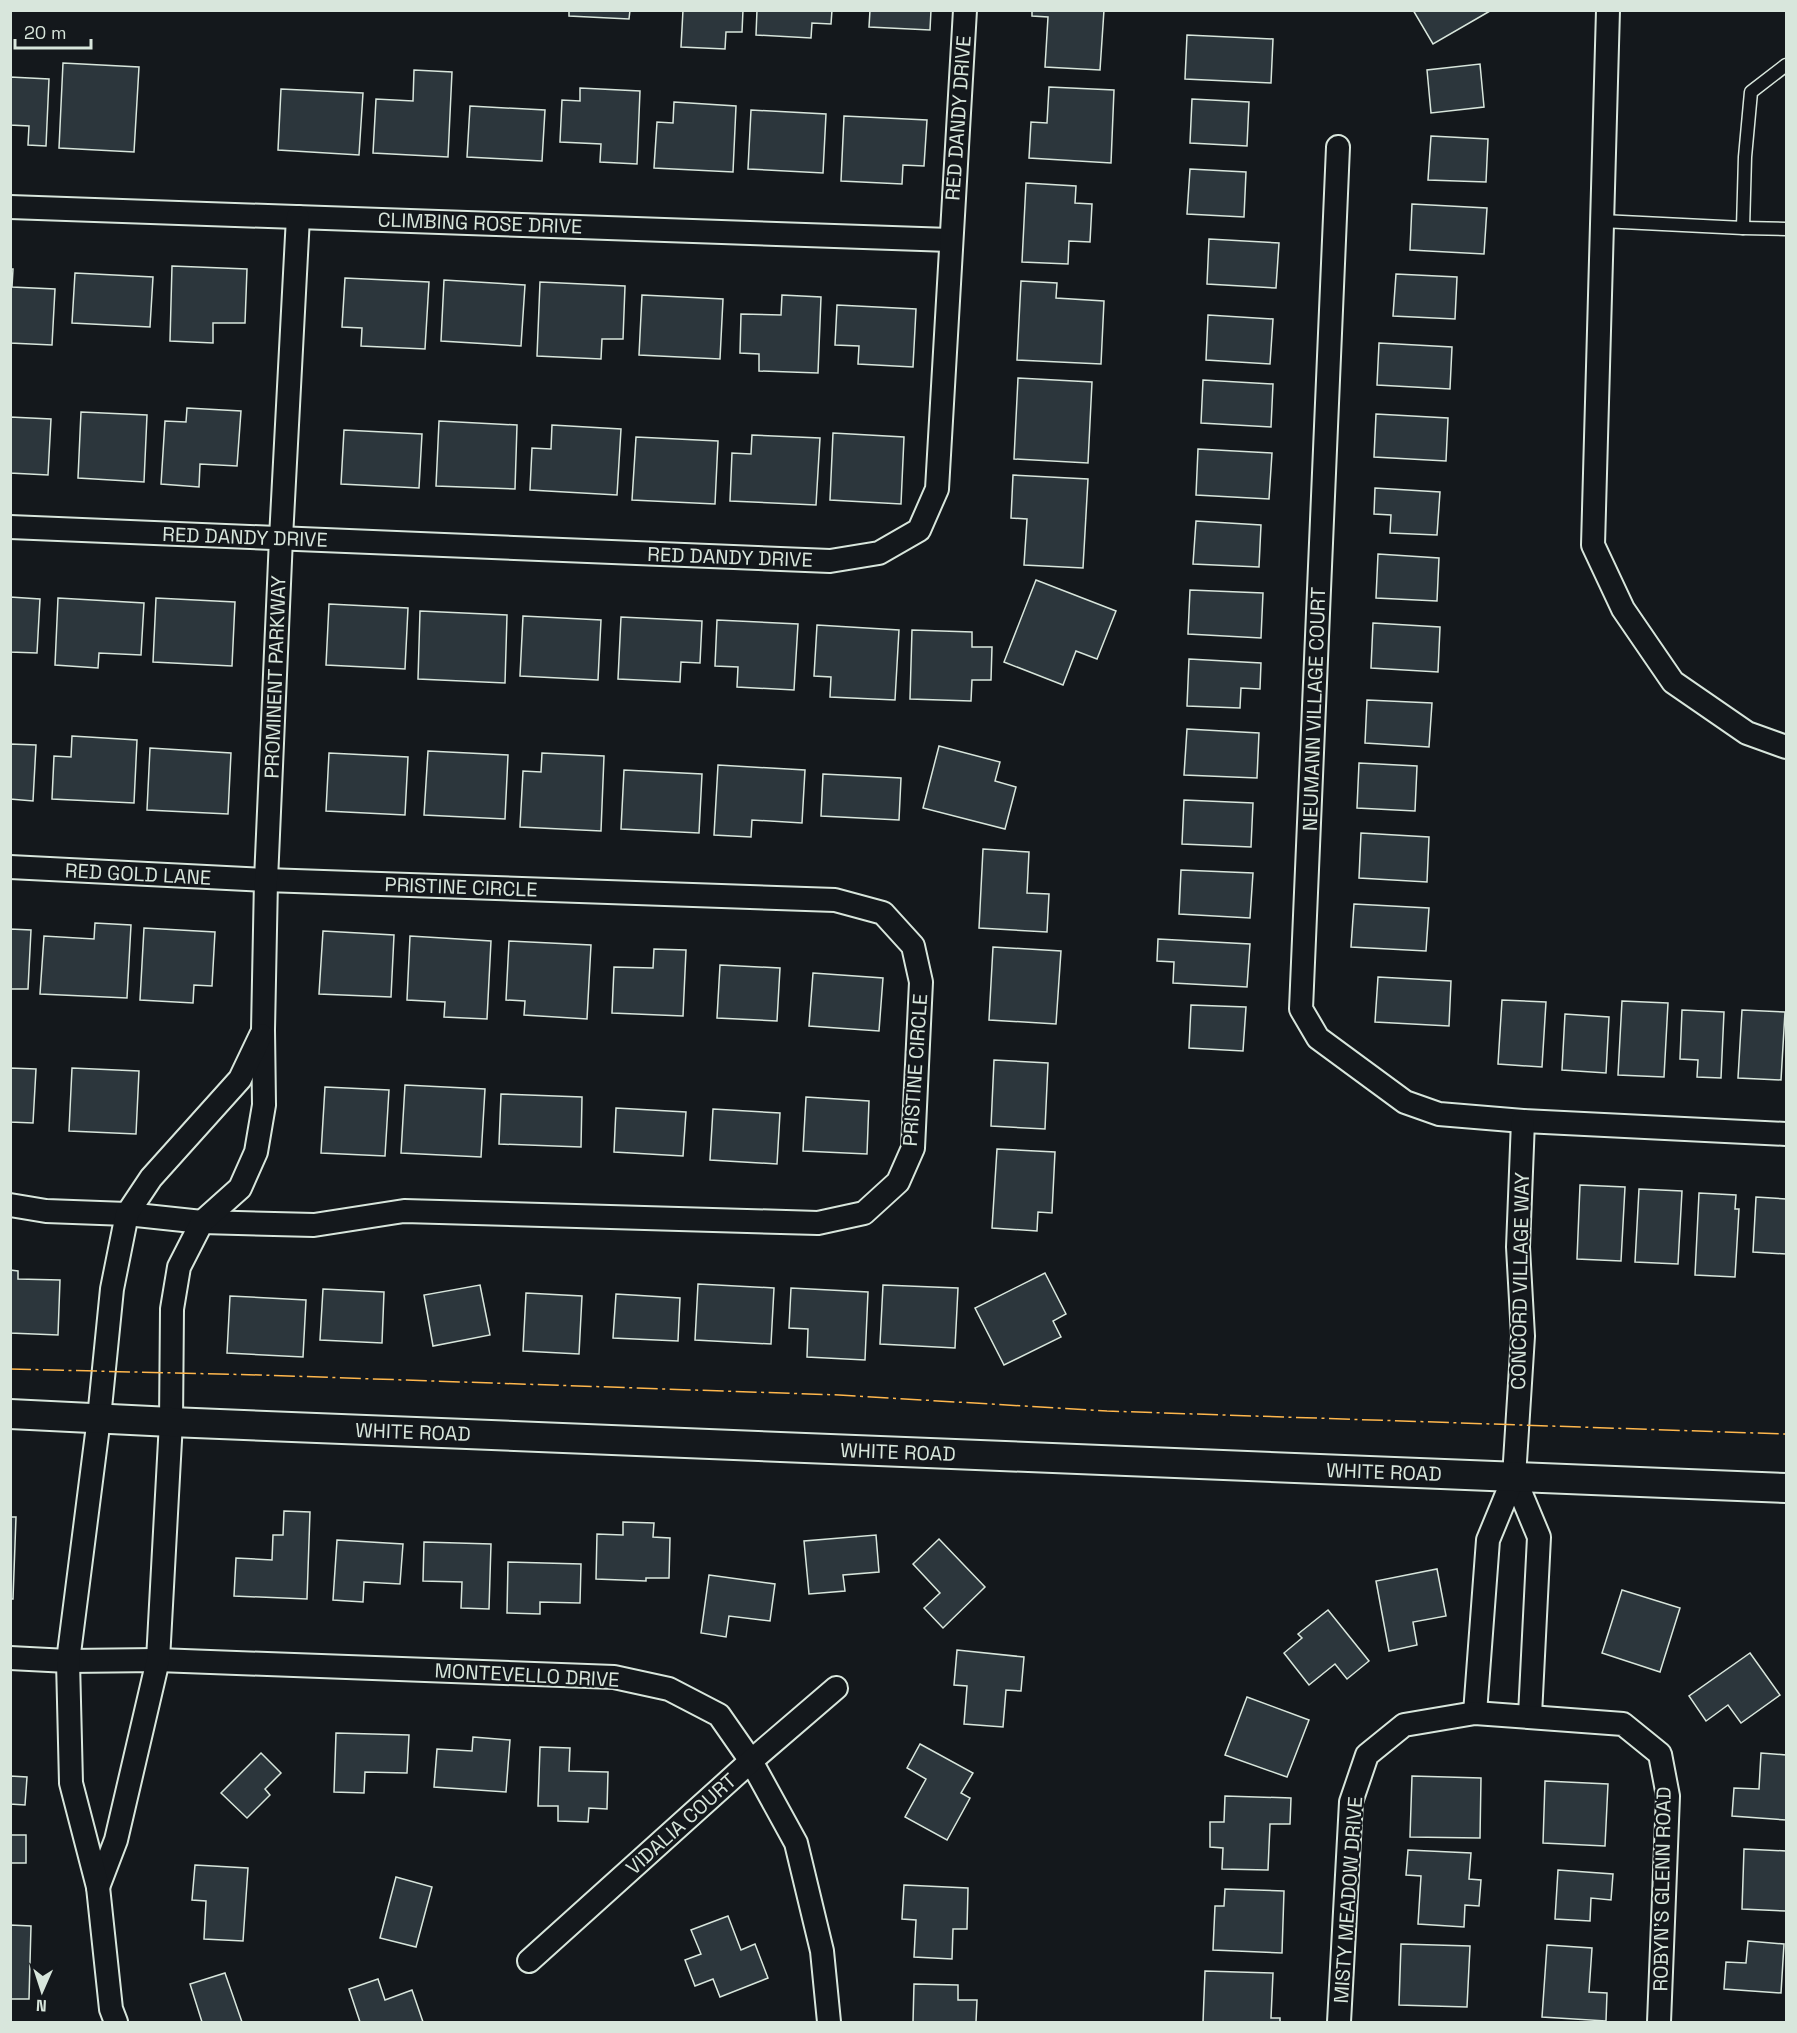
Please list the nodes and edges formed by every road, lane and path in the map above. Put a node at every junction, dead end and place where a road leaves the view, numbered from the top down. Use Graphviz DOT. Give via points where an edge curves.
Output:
graph roads {
  1 [pos="965,10"];
  2 [pos="1608,10"];
  3 [pos="1786,65"];
  4 [pos="1338,147"];
  5 [pos="10,207"];
  6 [pos="298,217"];
  7 [pos="1602,221"];
  8 [pos="1743,228"];
  9 [pos="1786,230"];
  10 [pos="950,240"];
  11 [pos="10,527"];
  12 [pos="281,538"];
  13 [pos="1786,747"];
  14 [pos="10,867"];
  15 [pos="266,880"];
  16 [pos="263,1030"];
  17 [pos="1523,1121"];
  18 [pos="1786,1134"];
  19 [pos="10,1205"];
  20 [pos="127,1214"];
  21 [pos="202,1222"];
  22 [pos="10,1414"];
  23 [pos="99,1418"];
  24 [pos="171,1422"];
  25 [pos="1514,1477"];
  26 [pos="1786,1488"];
  27 [pos="10,1658"];
  28 [pos="158,1660"];
  29 [pos="68,1661"];
  30 [pos="836,1688"];
  31 [pos="1476,1713"];
  32 [pos="1530,1715"];
  33 [pos="752,1761"];
  34 [pos="98,1887"];
  35 [pos="529,1961"];
  36 [pos="116,2022"];
  37 [pos="829,2022"];
  38 [pos="1339,2022"];
  39 [pos="1659,2022"];
  1 -- 10 [label="street, RED DANDY DRIVE"];
  2 -- 7 [label="street"];
  3 -- 8 [label="lane" via="1751,93"];
  4 -- 17 [label="street, NEUMANN VILLAGE COURT" via="1302,1009 1318,1038 1405,1102 1439,1114"];
  5 -- 6 [label="street, CLIMBING ROSE DRIVE"];
  6 -- 10 [label="street, CLIMBING ROSE DRIVE"];
  6 -- 12 [label="street, PROMINENT PARKWAY"];
  7 -- 8 [label="lane"];
  7 -- 13 [label="street" via="1593,545 1623,609 1673,682 1747,733"];
  8 -- 9 [label="lane"];
  10 -- 12 [label="street, RED DANDY DRIVE" via="937,489 919,530 879,553 831,561"];
  11 -- 12 [label="street, RED DANDY DRIVE"];
  12 -- 15 [label="street, PROMINENT PARKWAY"];
  14 -- 15 [label="street, RED GOLD LANE"];
  15 -- 16 [label="street, PROMINENT PARKWAY"];
  15 -- 21 [label="street, PRISTINE CIRCLE" via="835,900 883,913 914,946 921,982 913,1148 898,1182 864,1213 818,1223 404,1211 314,1225"];
  16 -- 20 [label="street, PROMINENT PARKWAY" via="240,1079 151,1178"];
  16 -- 21 [label="street, PROMINENT PARKWAY" via="264,1105 256,1152 240,1188"];
  17 -- 18 [label="street, NEUMANN VILLAGE COURT"];
  17 -- 25 [label="street, CONCORD VILLAGE WAY" via="1518,1247 1523,1335"];
  19 -- 20 [label="street" via="46,1211"];
  20 -- 21 [label="street"];
  20 -- 23 [label="street, PROMINENT PARKWAY" via="112,1289"];
  21 -- 24 [label="street, PROMINENT PARKWAY" via="179,1267 172,1309"];
  22 -- 23 [label="street, WHITE ROAD"];
  23 -- 24 [label="street, WHITE ROAD"];
  23 -- 29 [label="street, PROMINENT PARKWAY"];
  24 -- 25 [label="street, WHITE ROAD"];
  24 -- 28 [label="street, PROMINENT PARKWAY"];
  25 -- 26 [label="street, WHITE ROAD"];
  25 -- 31 [label="street" via="1488,1540"];
  25 -- 32 [label="street" via="1539,1537"];
  27 -- 29 [label="street, MONTEVELLO DRIVE"];
  28 -- 29 [label="street, MONTEVELLO DRIVE"];
  28 -- 33 [label="street, MONTEVELLO DRIVE" via="614,1677 669,1689 719,1714"];
  28 -- 34 [label="street, PROMINENT PARKWAY" via="116,1840"];
  29 -- 34 [label="street, PROMINENT PARKWAY" via="71,1783"];
  30 -- 33 [label="street, VIDALIA COURT"];
  31 -- 32 [label="street, MISTY MEADOW DRIVE"];
  31 -- 38 [label="street, MISTY MEADOW DRIVE" via="1404,1725 1367,1755 1352,1802"];
  32 -- 39 [label="street, ROBYN'S GLENN ROAD" via="1623,1724 1660,1754 1668,1796"];
  33 -- 35 [label="street, VIDALIA COURT"];
  33 -- 37 [label="street, MONTEVELLO DRIVE" via="795,1844 822,1951"];
  34 -- 36 [label="street, PROMINENT PARKWAY" via="111,2009"];
}
